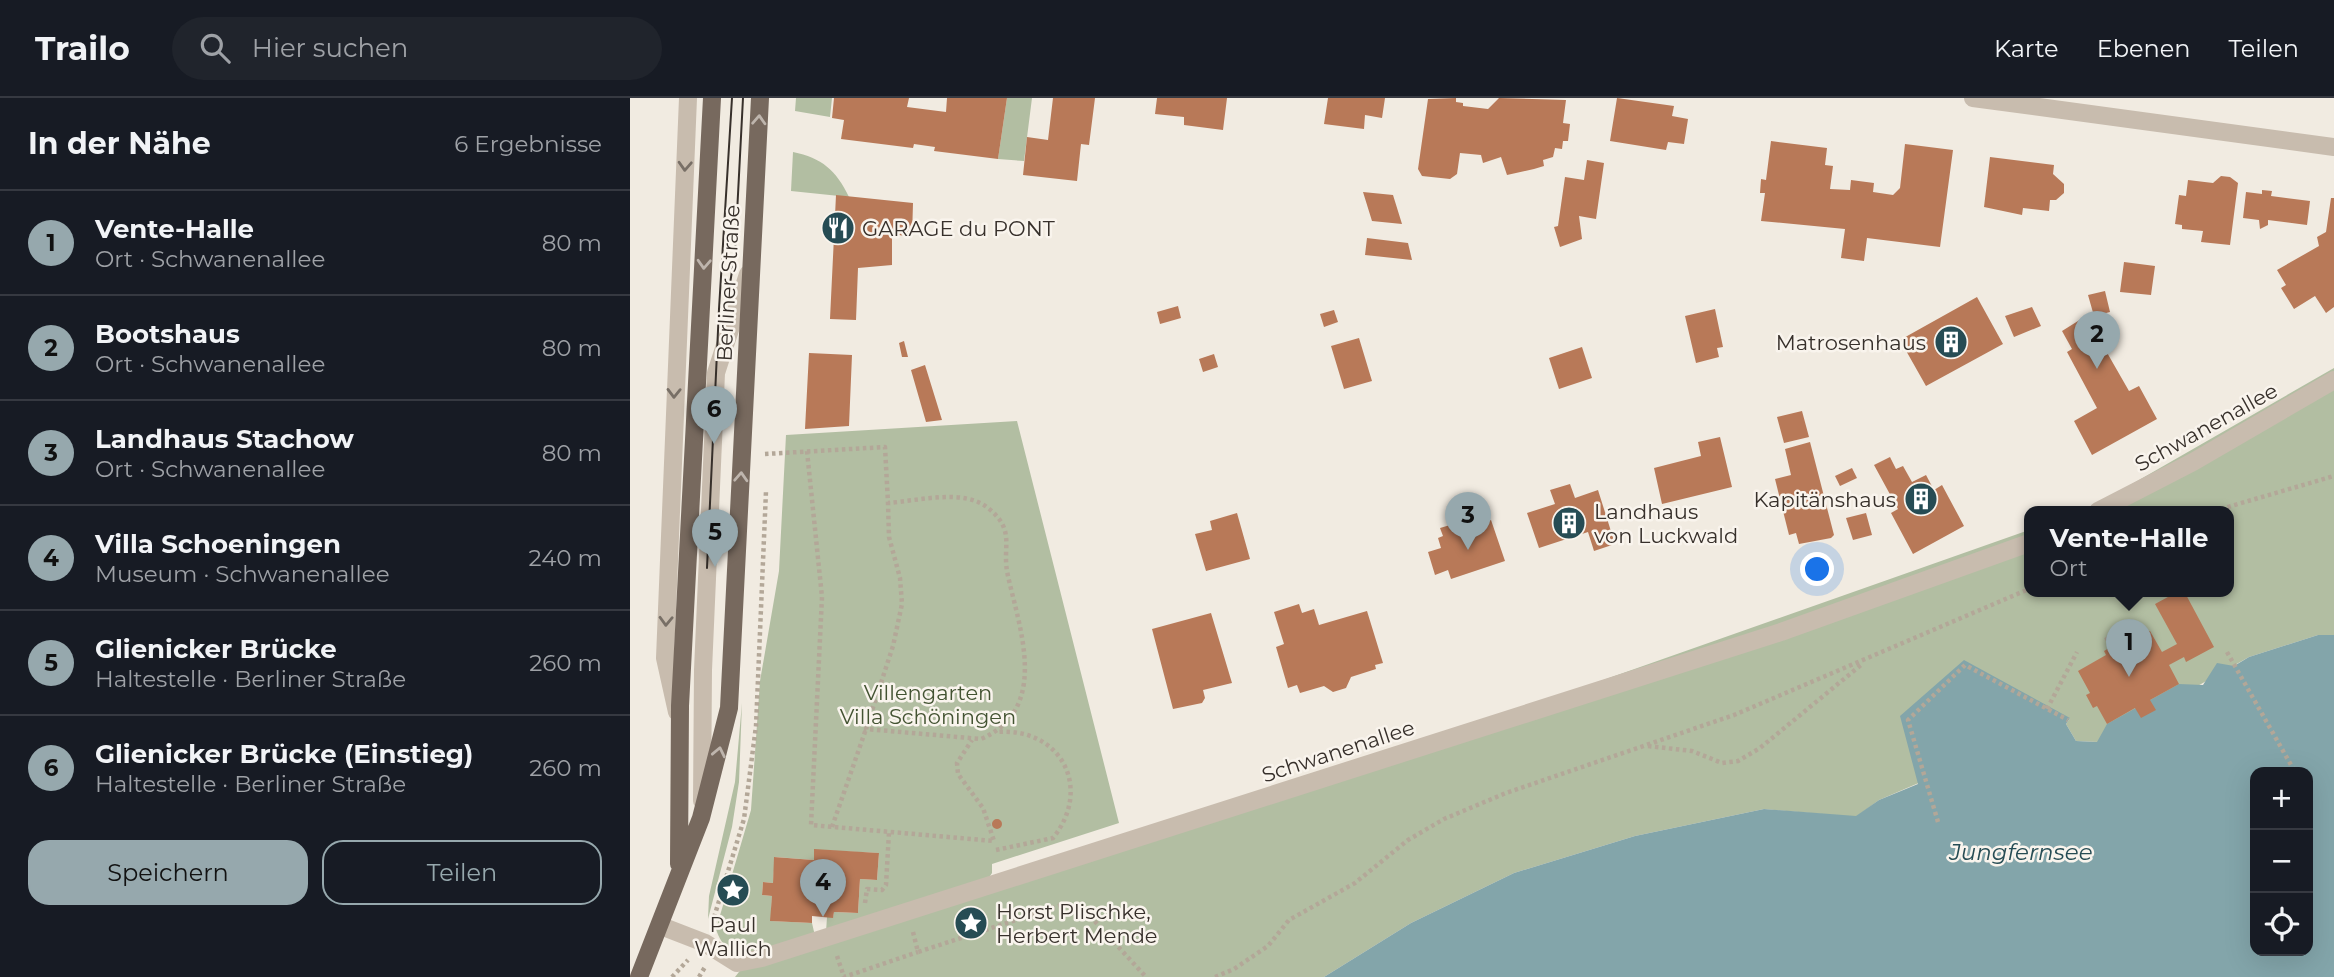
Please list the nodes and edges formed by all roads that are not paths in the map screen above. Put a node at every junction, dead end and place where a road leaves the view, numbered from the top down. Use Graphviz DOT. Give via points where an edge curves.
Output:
graph roads {
  1 [pos="688,98"];
  2 [pos="712,98"];
  3 [pos="760,98"];
  4 [pos="1973,98"];
  5 [pos="2334,147"];
  6 [pos="752,262"];
  7 [pos="2334,380"];
  8 [pos="2108,506"];
  9 [pos="2024,545"];
  10 [pos="680,724"];
  11 [pos="701,818"];
  12 [pos="679,882"];
  13 [pos="662,926"];
  14 [pos="639,977"];
  1 -- 10 [label="street, one-way" via="665,658"];
  2 -- 10 [label="main road, Berliner Straße, one-way"];
  6 -- 3 [label="main road, Berliner Straße, one-way"];
  4 -- 5 [label="street"];
  11 -- 6 [label="main road, Berliner Straße, one-way" via="729,708"];
  6 -- 11 [label="street" via="716,373"];
  7 -- 8 [label="street, Schwanenallee"];
  9 -- 13 [label="street, Schwanenallee" via="1781,632 831,937 737,963 705,943"];
  10 -- 12 [label="main road, Berliner Straße"];
  11 -- 12 [label="main road, Berliner Straße"];
  12 -- 13 [label="main road, Berliner Straße"];
  13 -- 14 [label="main road, Berliner Straße"];
}
